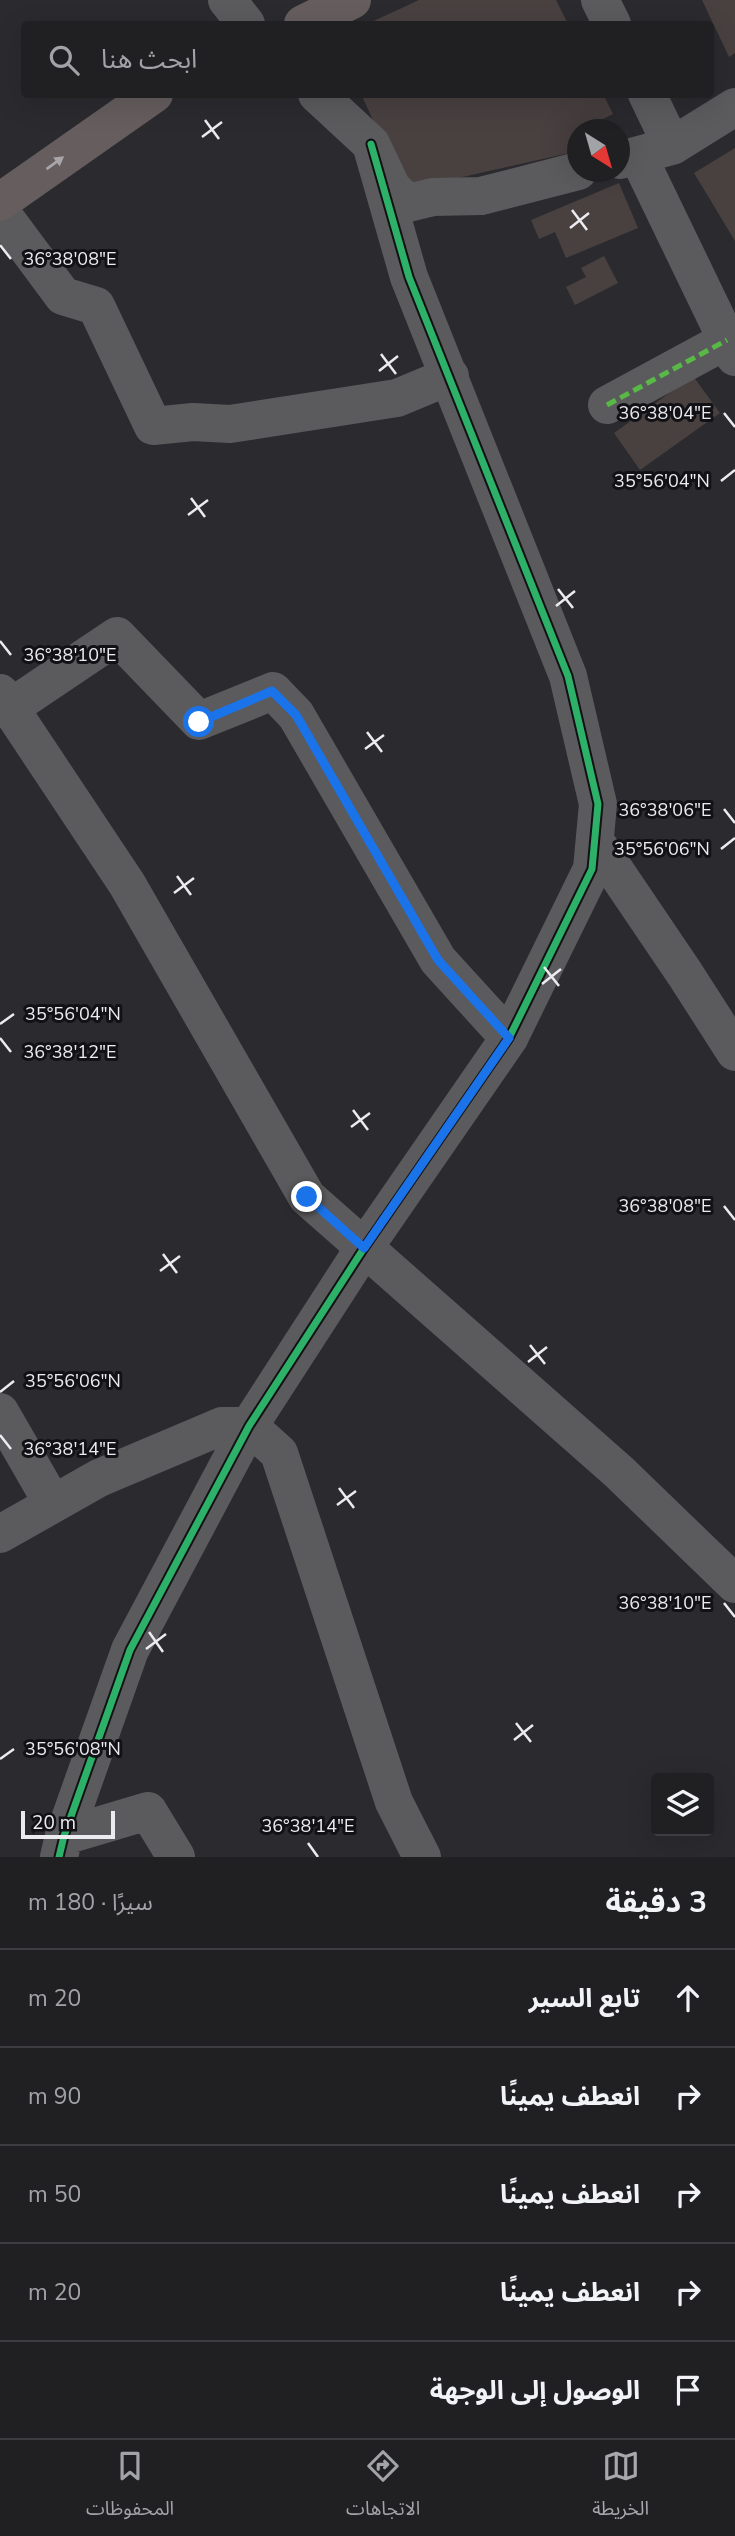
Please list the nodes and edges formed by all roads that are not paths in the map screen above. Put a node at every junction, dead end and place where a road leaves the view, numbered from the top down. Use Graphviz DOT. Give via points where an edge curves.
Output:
graph roads {
  1 [pos="227,0"];
  2 [pos="352,0"];
  3 [pos="600,0"];
  4 [pos="244,21"];
  5 [pos="309,21"];
  6 [pos="610,21"];
  7 [pos="147,98"];
  8 [pos="321,98"];
  9 [pos="647,98"];
  10 [pos="735,107"];
  11 [pos="370,144"];
  12 [pos="643,154"];
  13 [pos="567,174"];
  14 [pos="0,202"];
  15 [pos="0,211"];
  16 [pos="731,349"];
  17 [pos="450,376"];
  18 [pos="607,405"];
  19 [pos="5,701"];
  20 [pos="595,841"];
  21 [pos="509,1038"];
  22 [pos="735,1052"];
  23 [pos="364,1248"];
  24 [pos="0,1412"];
  25 [pos="249,1426"];
  26 [pos="53,1504"];
  27 [pos="0,1534"];
  28 [pos="735,1584"];
  29 [pos="62,1846"];
  30 [pos="176,1857"];
  31 [pos="422,1857"];
  1 -- 4 [label="street"];
  2 -- 5 [label="main road"];
  3 -- 6 [label="street"];
  14 -- 7 [label="main road, one-way"];
  8 -- 11 [label="street"];
  9 -- 12 [label="street"];
  10 -- 12 [label="street"];
  11 -- 13 [label="street" via="392,187 408,203 433,197 481,196"];
  11 -- 17 [label="street" via="409,277"];
  12 -- 16 [label="street"];
  15 -- 17 [label="street" via="63,296 96,306 153,426 230,424 397,398"];
  16 -- 18 [label="street"];
  17 -- 20 [label="street" via="568,676 598,804"];
  19 -- 21 [label="street" via="117,636 199,722 272,691 296,715 438,960"];
  19 -- 23 [label="street" via="127,884 307,1197"];
  20 -- 21 [label="street" via="592,869"];
  20 -- 22 [label="street"];
  21 -- 23 [label="street"];
  23 -- 25 [label="street"];
  23 -- 28 [label="street" via="619,1472"];
  24 -- 26 [label="street"];
  25 -- 26 [label="street" via="222,1426 99,1478"];
  25 -- 29 [label="street" via="130,1650"];
  25 -- 31 [label="street" via="279,1452 394,1802"];
  26 -- 27 [label="street"];
  29 -- 30 [label="street" via="148,1811"];
}
